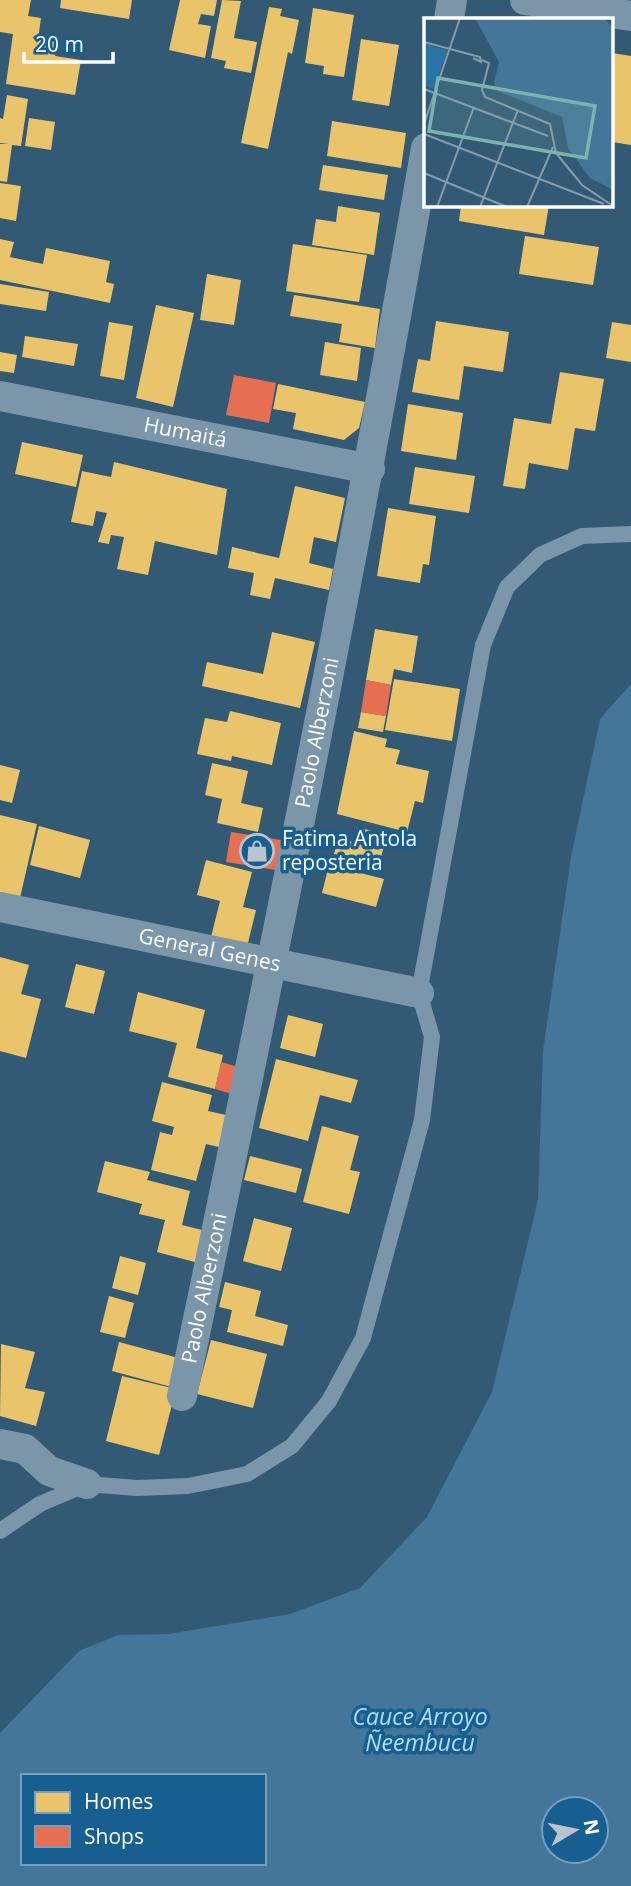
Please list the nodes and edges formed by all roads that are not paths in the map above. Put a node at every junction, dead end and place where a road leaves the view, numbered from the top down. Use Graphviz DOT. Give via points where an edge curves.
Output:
graph roads {
  1 [pos="452,0"];
  2 [pos="525,0"];
  3 [pos="631,16"];
  4 [pos="449,18"];
  5 [pos="424,159"];
  6 [pos="0,396"];
  7 [pos="370,469"];
  8 [pos="631,534"];
  9 [pos="0,907"];
  10 [pos="273,962"];
  11 [pos="419,993"];
  12 [pos="181,1396"];
  13 [pos="0,1444"];
  14 [pos="87,1484"];
  15 [pos="0,1531"];
  1 -- 4 [label="street"];
  2 -- 3 [label="street"];
  5 -- 7 [label="street, Paolo Alberzoni"];
  6 -- 7 [label="street, Humaitá"];
  7 -- 10 [label="street, Paolo Alberzoni"];
  8 -- 11 [label="lane" via="582,536 540,555 507,587 483,645"];
  9 -- 10 [label="street, General Genes"];
  10 -- 11 [label="street, General Genes"];
  10 -- 12 [label="street, Paolo Alberzoni"];
  11 -- 14 [label="lane" via="432,1037 422,1120 363,1338 330,1401 292,1446 247,1474 188,1486"];
  13 -- 14 [label="street" via="25,1449 49,1471"];
  14 -- 15 [label="lane" via="40,1504"];
}
